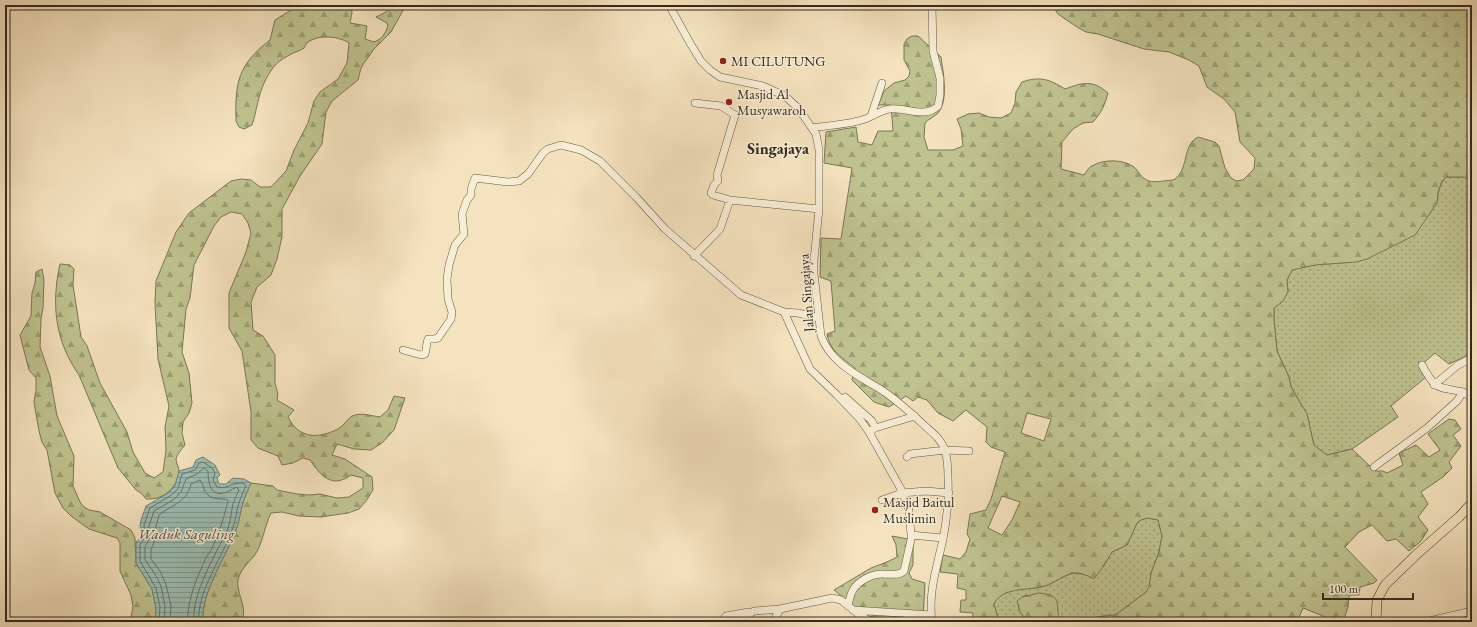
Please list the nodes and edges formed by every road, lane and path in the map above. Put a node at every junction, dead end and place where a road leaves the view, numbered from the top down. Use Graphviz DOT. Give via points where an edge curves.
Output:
graph roads {
  1 [pos="669,5"];
  2 [pos="932,5"];
  3 [pos="882,84"];
  4 [pos="695,103"];
  5 [pos="871,116"];
  6 [pos="812,128"];
  7 [pos="730,200"];
  8 [pos="819,209"];
  9 [pos="694,256"];
  10 [pos="784,312"];
  11 [pos="819,318"];
  12 [pos="403,350"];
  13 [pos="1472,358"];
  14 [pos="1422,365"];
  15 [pos="1434,385"];
  16 [pos="1463,392"];
  17 [pos="842,394"];
  18 [pos="1472,398"];
  19 [pos="915,416"];
  20 [pos="875,428"];
  21 [pos="869,432"];
  22 [pos="945,450"];
  23 [pos="969,450"];
  24 [pos="907,456"];
  25 [pos="1374,467"];
  26 [pos="902,493"];
  27 [pos="949,493"];
  28 [pos="882,500"];
  29 [pos="1472,503"];
  30 [pos="912,535"];
  31 [pos="943,538"];
  32 [pos="851,608"];
  33 [pos="780,609"];
  34 [pos="754,611"];
  35 [pos="1472,611"];
  36 [pos="933,620"];
  37 [pos="721,622"];
  38 [pos="738,622"];
  39 [pos="773,622"];
  40 [pos="873,622"];
  41 [pos="1376,622"];
  42 [pos="1425,622"];
  1 -- 6 [label="street, Jalan Singajaya" via="701,61 710,70 720,77 763,86 785,96"];
  2 -- 5 [label="street" via="933,51 940,78 938,106 930,112 902,108 890,109"];
  3 -- 5 [label="street"];
  4 -- 7 [label="street" via="721,106 735,116 717,174 718,181 711,193"];
  5 -- 6 [label="street"];
  6 -- 8 [label="street, Jalan Singajaya" via="820,150"];
  7 -- 8 [label="street"];
  7 -- 9 [label="street" via="720,229"];
  8 -- 11 [label="street, Jalan Singajaya" via="814,260"];
  9 -- 10 [label="street" via="741,295"];
  9 -- 12 [label="street" via="600,162 581,150 569,146 556,146 543,153 528,174 519,181 475,178 471,195 462,214 464,234 455,245 449,265 447,278 451,319 438,338 428,338 425,354"];
  10 -- 11 [label="street" via="798,312"];
  10 -- 21 [label="street" via="810,369"];
  11 -- 19 [label="street, Jalan Singajaya" via="823,342 836,359"];
  13 -- 15 [label="street" via="1458,365"];
  14 -- 15 [label="street"];
  15 -- 16 [label="street"];
  16 -- 18 [label="street"];
  16 -- 25 [label="street" via="1457,401 1426,428"];
  17 -- 20 [label="street" via="872,421"];
  19 -- 20 [label="street"];
  19 -- 22 [label="street, Jalan Singajaya" via="936,436"];
  20 -- 21 [label="street"];
  21 -- 26 [label="street"];
  22 -- 23 [label="street"];
  22 -- 24 [label="street"];
  22 -- 27 [label="street, Jalan Singajaya"];
  26 -- 27 [label="street"];
  26 -- 28 [label="street"];
  26 -- 30 [label="street" via="909,510"];
  27 -- 31 [label="street, Jalan Singajaya"];
  29 -- 41 [label="main road" via="1385,585 1377,600"];
  30 -- 31 [label="street"];
  30 -- 32 [label="street" via="904,571 871,576 855,587 852,592"];
  31 -- 36 [label="street, Jalan Singajaya" via="933,580"];
  32 -- 33 [label="street" via="841,600 832,598"];
  32 -- 36 [label="street"];
  32 -- 40 [label="street" via="866,620"];
  33 -- 34 [label="street"];
  33 -- 39 [label="street"];
  34 -- 37 [label="street" via="726,616"];
  34 -- 38 [label="street"];
  35 -- 42 [label="street"];
}
